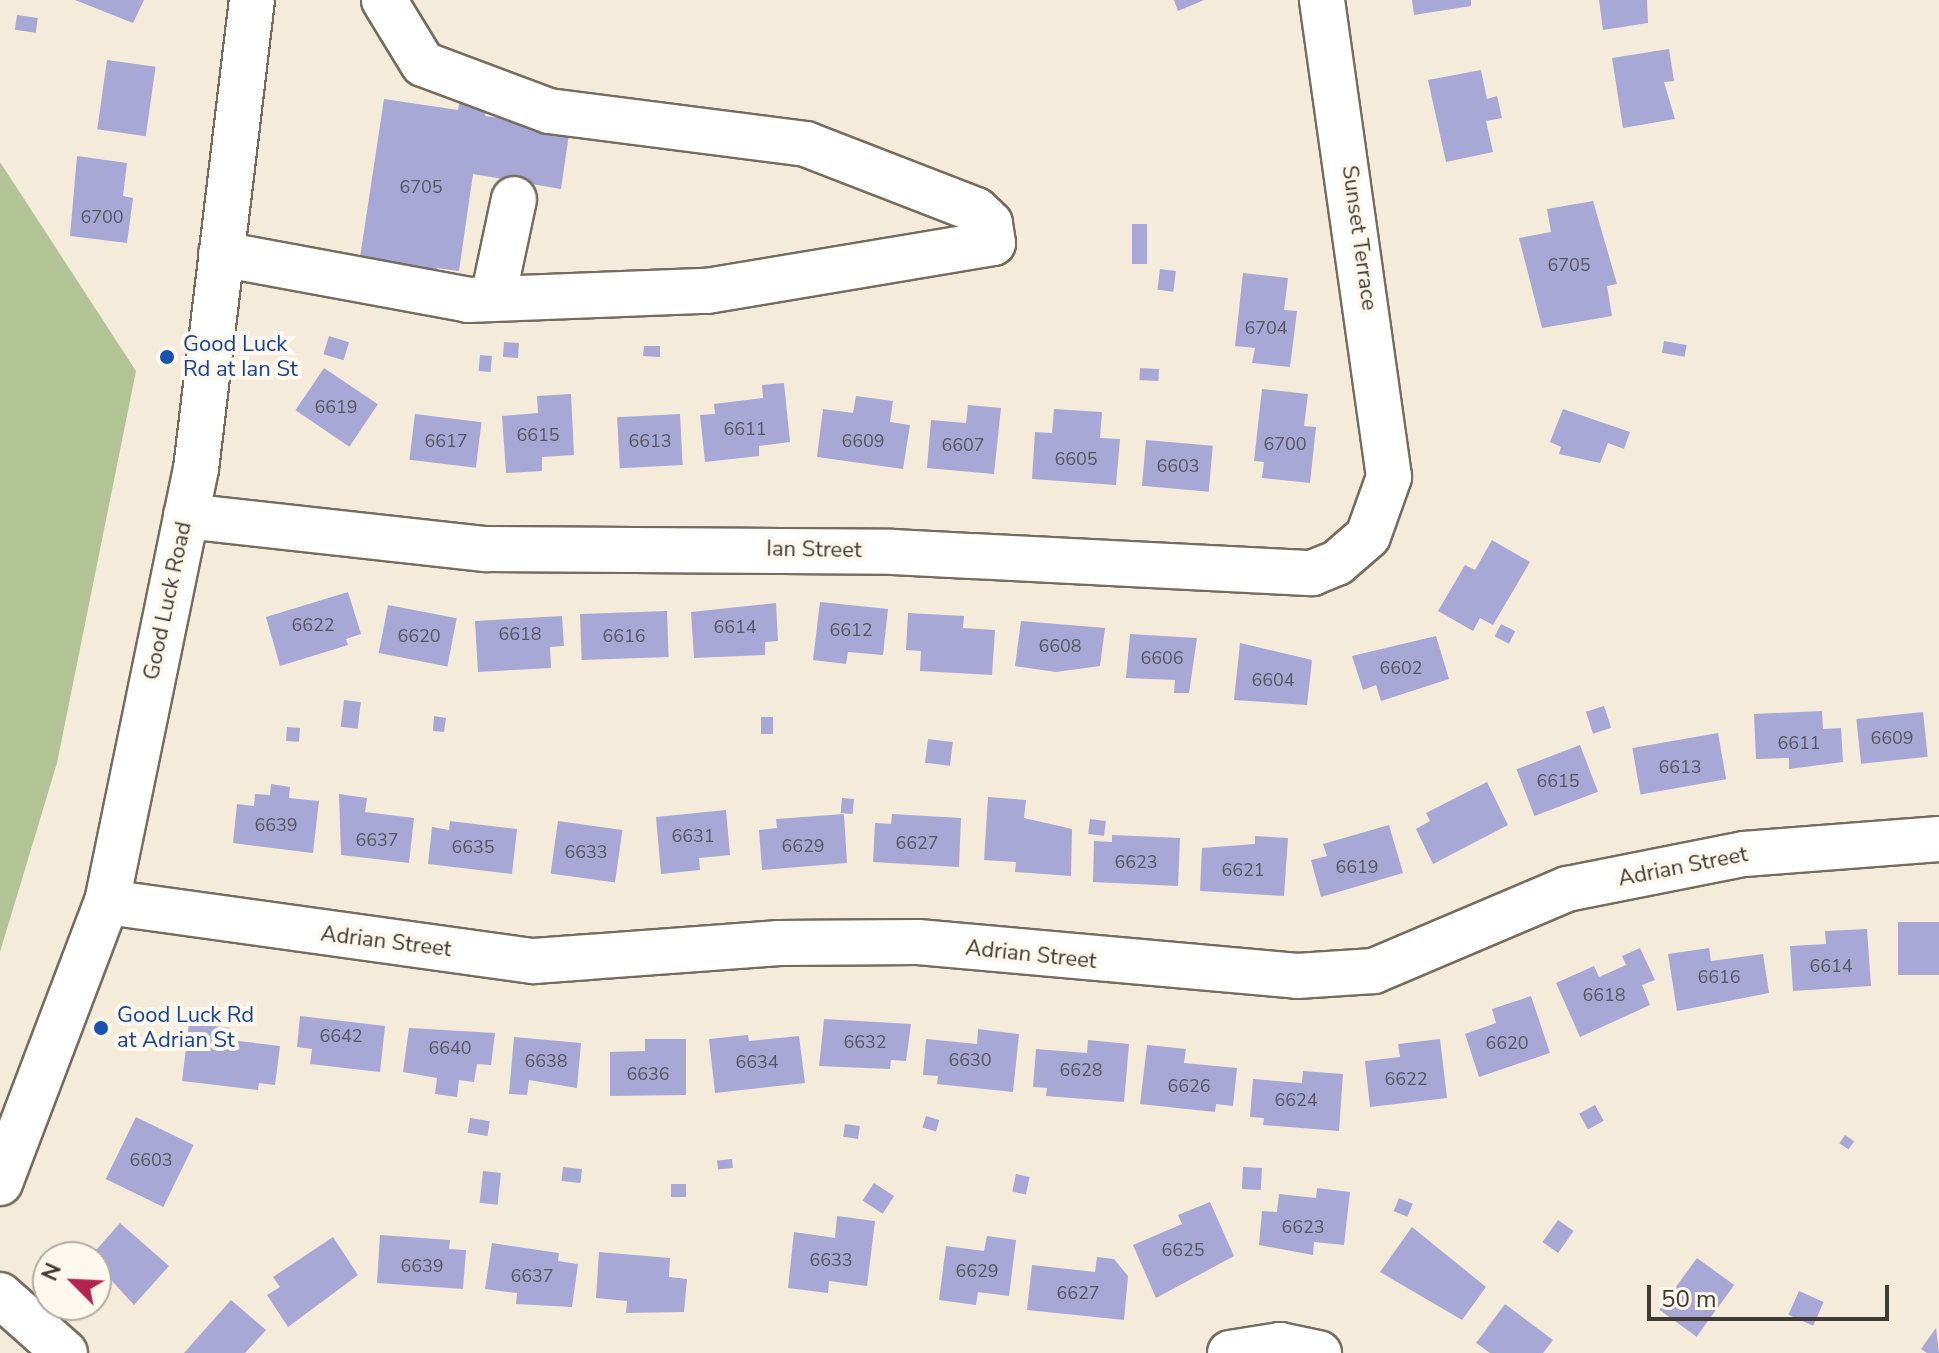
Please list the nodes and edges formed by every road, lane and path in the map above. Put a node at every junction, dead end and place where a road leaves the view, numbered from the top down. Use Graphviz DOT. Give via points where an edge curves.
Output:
graph roads {
  1 [pos="252,0"];
  2 [pos="384,0"];
  3 [pos="1322,0"];
  4 [pos="514,199"];
  5 [pos="221,254"];
  6 [pos="493,298"];
  7 [pos="1389,477"];
  8 [pos="186,516"];
  9 [pos="1939,839"];
  10 [pos="107,902"];
  11 [pos="0,1183"];
  12 [pos="0,1295"];
  13 [pos="65,1353"];
  14 [pos="1230,1353"];
  15 [pos="1319,1353"];
  1 -- 5 [label="street, Good Luck Road"];
  2 -- 6 [label="street" via="423,64 549,111 806,144 976,210 990,223 993,243 707,291"];
  3 -- 7 [label="street, Sunset Terrace"];
  4 -- 6 [label="street"];
  5 -- 6 [label="street" via="468,300"];
  5 -- 8 [label="street, Good Luck Road"];
  7 -- 8 [label="street, Ian Street" via="1368,536 1312,573 893,552 486,549"];
  8 -- 10 [label="street, Good Luck Road"];
  9 -- 10 [label="street, Adrian Street" via="1744,854 1567,889 1374,971 1297,976 918,942 779,943 534,961"];
  10 -- 11 [label="street, Good Luck Road"];
  12 -- 13 [label="street"];
  14 -- 15 [label="street" via="1280,1345"];
}
